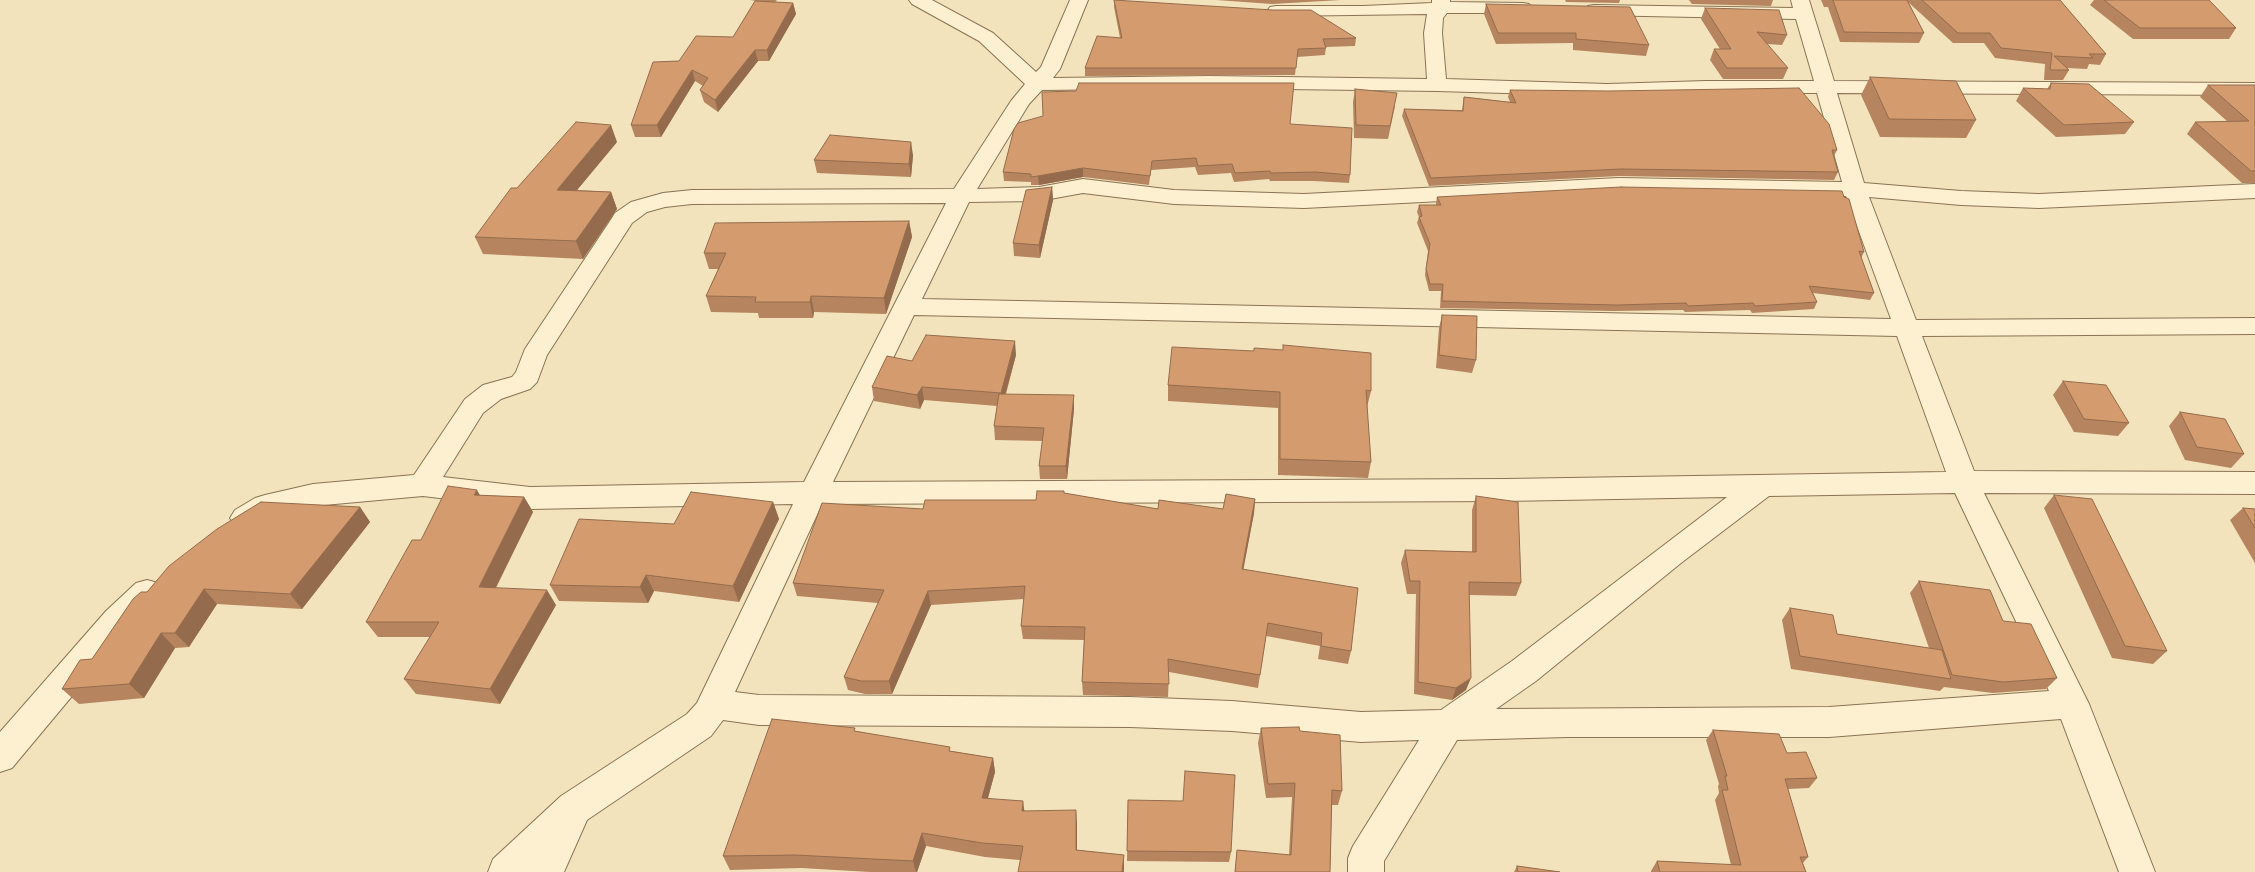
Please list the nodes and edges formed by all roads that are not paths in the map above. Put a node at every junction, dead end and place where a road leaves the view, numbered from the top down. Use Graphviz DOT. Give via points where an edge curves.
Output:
graph roads {
  1 [pos="918,0"];
  2 [pos="1079,0"];
  3 [pos="1441,4"];
  4 [pos="1803,7"];
  5 [pos="1542,9"];
  6 [pos="1263,10"];
  7 [pos="1580,10"];
  8 [pos="1037,84"];
  9 [pos="1436,84"];
  10 [pos="1825,88"];
  11 [pos="2255,89"];
  12 [pos="1855,189"];
  13 [pos="2255,191"];
  14 [pos="961,196"];
  15 [pos="905,308"];
  16 [pos="2255,326"];
  17 [pos="1906,328"];
  18 [pos="1964,482"];
  19 [pos="2255,483"];
  20 [pos="423,485"];
  21 [pos="1762,486"];
  22 [pos="813,492"];
  23 [pos="226,529"];
  24 [pos="163,576"];
  25 [pos="713,704"];
  26 [pos="2072,704"];
  27 [pos="1446,725"];
  28 [pos="0,758"];
  29 [pos="574,808"];
  30 [pos="506,872"];
  31 [pos="545,872"];
  32 [pos="1366,872"];
  33 [pos="2137,872"];
  1 -- 8 [label="street" via="986,37"];
  2 -- 8 [label="street" via="1050,69"];
  3 -- 5 [label="street"];
  3 -- 6 [label="street" via="1362,11"];
  3 -- 9 [label="street" via="1434,17 1433,32"];
  4 -- 7 [label="street"];
  4 -- 10 [label="street"];
  8 -- 9 [label="street"];
  8 -- 14 [label="street" via="1020,101"];
  9 -- 10 [label="street" via="1607,90"];
  10 -- 11 [label="street"];
  10 -- 12 [label="street"];
  12 -- 13 [label="street" via="2039,201"];
  12 -- 14 [label="street" via="1620,185 1304,201 1174,197 1083,186 1039,194"];
  12 -- 17 [label="street"];
  14 -- 15 [label="street"];
  14 -- 20 [label="street" via="692,197 639,207 623,218 534,355 528,376 521,383 492,392 474,406"];
  15 -- 17 [label="street"];
  15 -- 22 [label="street"];
  16 -- 17 [label="street"];
  17 -- 18 [label="street"];
  18 -- 19 [label="street"];
  18 -- 21 [label="street"];
  18 -- 26 [label="street"];
  20 -- 22 [label="street" via="530,498"];
  20 -- 23 [label="street" via="314,495 266,506"];
  21 -- 22 [label="street"];
  21 -- 27 [label="street" via="1524,672"];
  22 -- 25 [label="street"];
  24 -- 28 [label="street" via="117,620"];
  25 -- 27 [label="street" via="759,710 1130,712 1232,716 1361,727"];
  25 -- 29 [label="street" via="699,725"];
  26 -- 27 [label="street" via="1829,722"];
  26 -- 33 [label="street"];
  27 -- 32 [label="street" via="1366,858"];
  29 -- 30 [label="street"];
  29 -- 31 [label="street"];
}
